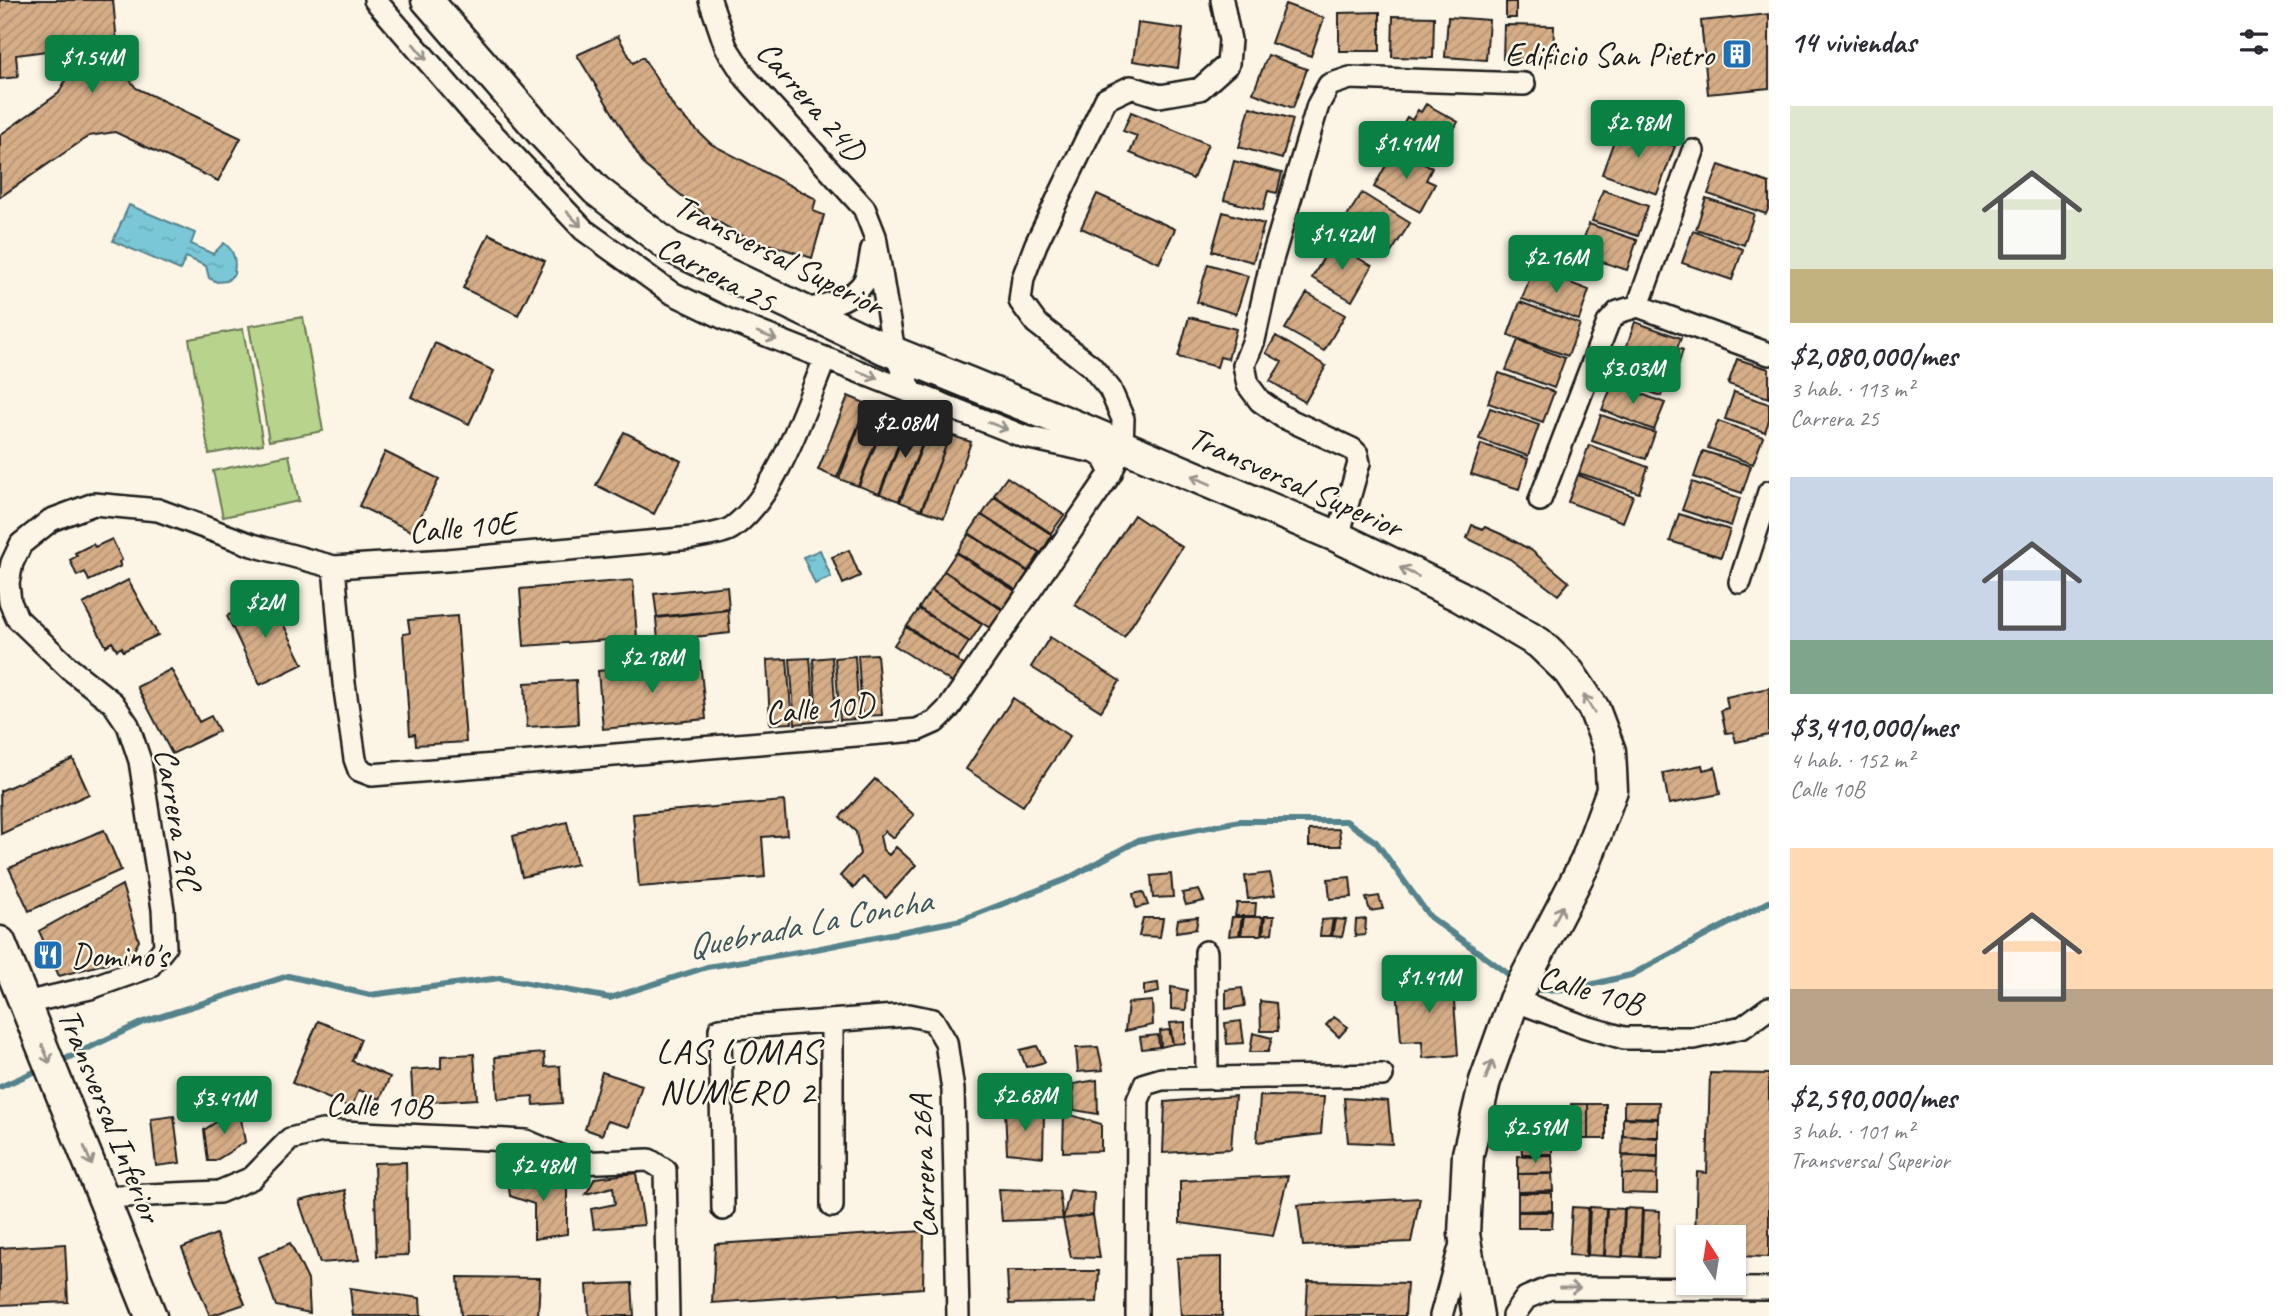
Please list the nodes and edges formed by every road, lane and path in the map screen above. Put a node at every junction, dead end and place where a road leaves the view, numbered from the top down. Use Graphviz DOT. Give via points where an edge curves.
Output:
graph roads {
  1 [pos="376,0"];
  2 [pos="427,0"];
  3 [pos="710,0"];
  4 [pos="1222,0"];
  5 [pos="1524,84"];
  6 [pos="1693,151"];
  7 [pos="875,236"];
  8 [pos="1638,306"];
  9 [pos="804,311"];
  10 [pos="894,352"];
  11 [pos="1769,354"];
  12 [pos="825,359"];
  13 [pos="912,392"];
  14 [pos="1122,445"];
  15 [pos="1111,473"];
  16 [pos="1769,492"];
  17 [pos="1540,500"];
  18 [pos="1338,537"];
  19 [pos="21,544"];
  20 [pos="334,567"];
  21 [pos="1740,582"];
  22 [pos="0,942"];
  23 [pos="1206,952"];
  24 [pos="1520,989"];
  25 [pos="25,1003"];
  26 [pos="1769,1008"];
  27 [pos="832,1022"];
  28 [pos="1382,1075"];
  29 [pos="1207,1077"];
  30 [pos="103,1198"];
  31 [pos="832,1206"];
  32 [pos="723,1209"];
  33 [pos="1464,1234"];
  34 [pos="1769,1289"];
  35 [pos="151,1316"];
  36 [pos="668,1316"];
  37 [pos="957,1316"];
  38 [pos="1137,1316"];
  39 [pos="1441,1316"];
  40 [pos="1478,1316"];
  41 [pos="1513,1316"];
  1 -- 12 [label="street, Carrera 25, one-way" via="472,113 584,230 670,292"];
  2 -- 9 [label="main road, Transversal Superior" via="596,190 670,247"];
  3 -- 7 [label="street, Carrera 24D" via="726,47 746,78 863,208"];
  4 -- 14 [label="street" via="1230,40 1228,64 1200,89 1160,96 1131,87 1106,99 1023,278 1020,301 1036,323 1091,366 1110,389 1123,419"];
  5 -- 18 [label="street" via="1350,78 1329,85 1318,105 1244,365 1248,385 1260,401 1357,454 1359,463"];
  6 -- 8 [label="street"];
  7 -- 9 [label="street" via="865,280 856,291"];
  7 -- 10 [label="street, Carrera 24D"];
  8 -- 11 [label="street"];
  8 -- 17 [label="street" via="1618,312 1608,323"];
  9 -- 10 [label="main road, Transversal Superior"];
  10 -- 13 [label="street, Carrera 24D"];
  10 -- 14 [label="main road, Transversal Superior"];
  12 -- 13 [label="street, Carrera 25, one-way"];
  12 -- 20 [label="street, Calle 10E" via="778,470 732,529 692,538"];
  13 -- 15 [label="street, Carrera 25, one-way" via="1025,437 1095,453"];
  14 -- 15 [label="street, Calle 10D"];
  18 -- 14 [label="main road, Transversal Superior, one-way"];
  15 -- 20 [label="street, Calle 10D" via="949,708 935,722 917,730 372,775 359,770 355,759"];
  16 -- 21 [label="street"];
  24 -- 18 [label="main road, Transversal Superior, one-way" via="1586,861 1612,789 1610,751 1594,709 1569,672 1539,643 1459,596"];
  19 -- 20 [label="street, Calle 10E" via="51,520 94,504 158,510 252,545"];
  19 -- 25 [label="street, Carrera 29C" via="8,583 18,618 113,704 128,725 140,761 165,947 149,967 90,988"];
  22 -- 25 [label="main road, Transversal Inferior"];
  23 -- 29 [label="street"];
  24 -- 26 [label="street, Calle 10B" via="1583,1026 1624,1038 1695,1038 1743,1027"];
  33 -- 24 [label="main road, Transversal Superior, one-way" via="1468,1154 1485,1081"];
  25 -- 30 [label="main road, Transversal Inferior, one-way"];
  27 -- 31 [label="street"];
  27 -- 32 [label="street" via="720,1029"];
  27 -- 37 [label="street, Carrera 26A" via="909,1015 933,1020 946,1042 953,1090"];
  28 -- 29 [label="street"];
  29 -- 38 [label="street" via="1145,1084 1138,1100"];
  30 -- 35 [label="main road, Transversal Inferior"];
  30 -- 36 [label="street, Calle 10B" via="219,1192 252,1178 289,1139 322,1131 526,1141 577,1163 649,1160 665,1170"];
  33 -- 39 [label="street"];
  33 -- 40 [label="main road, Transversal Superior"];
  41 -- 34 [label="street, one-way" via="1526,1298 1550,1288"];
}
